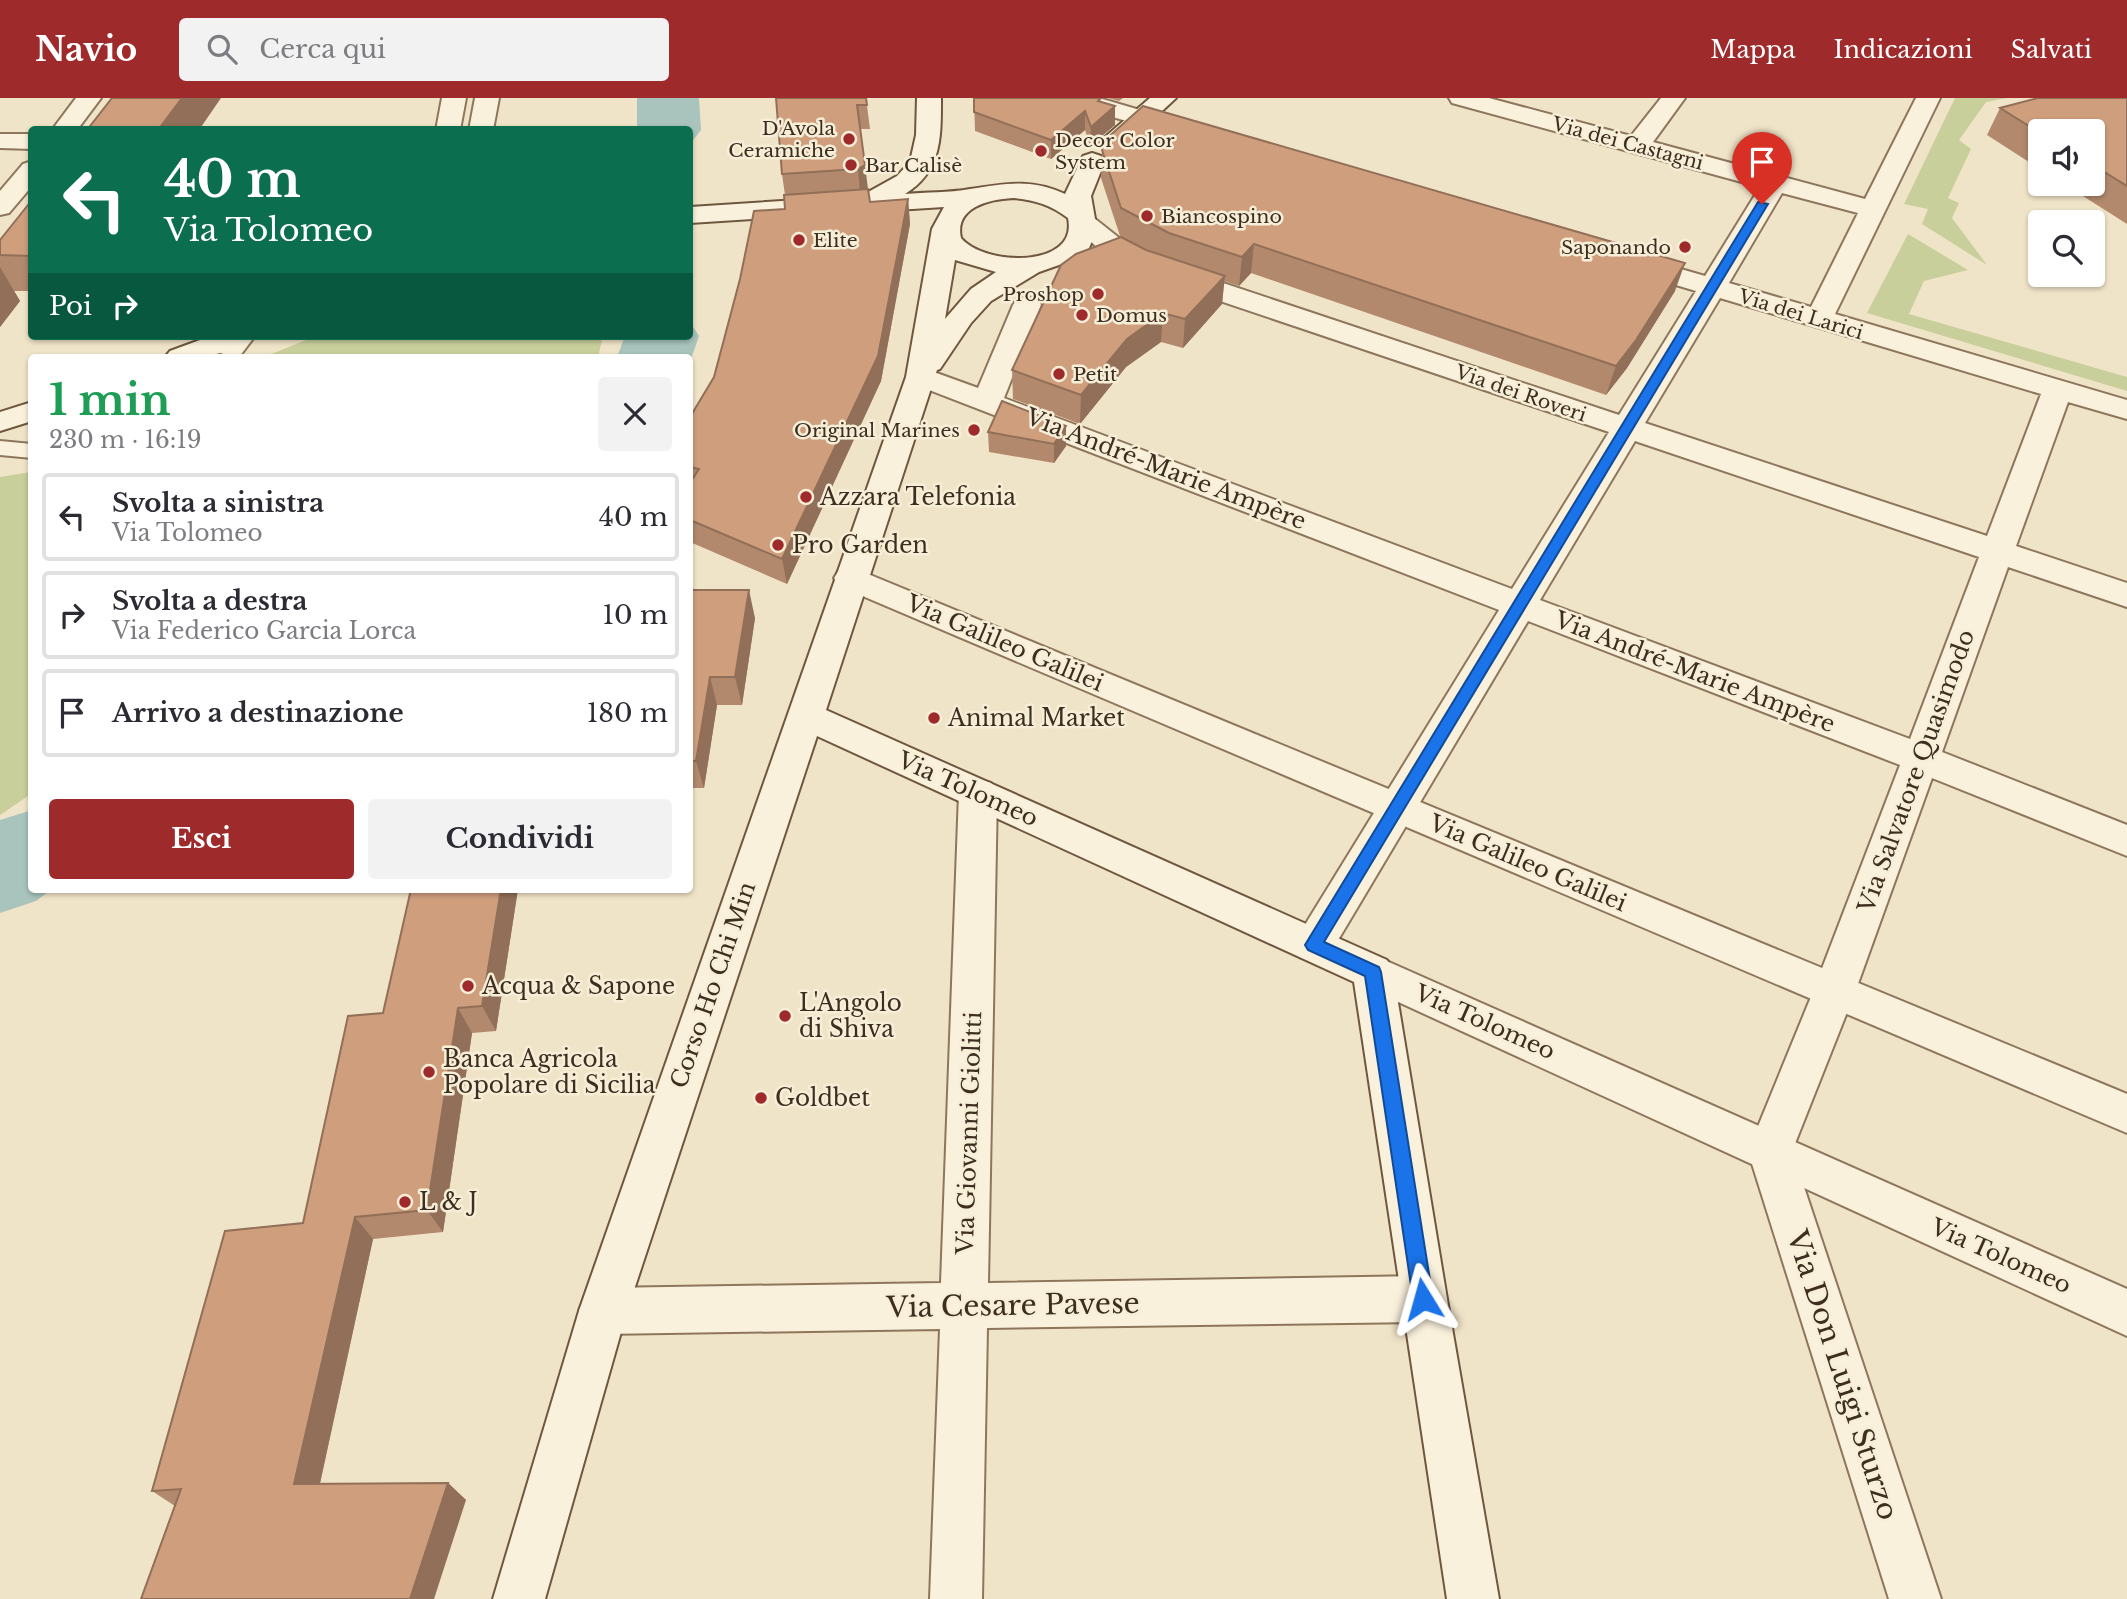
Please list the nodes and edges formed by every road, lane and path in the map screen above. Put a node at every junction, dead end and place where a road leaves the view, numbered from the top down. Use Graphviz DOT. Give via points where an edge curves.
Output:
graph roads {
  1 [pos="89,98"];
  2 [pos="454,98"];
  3 [pos="487,98"];
  4 [pos="930,98"];
  5 [pos="1073,98"];
  6 [pos="1164,98"];
  7 [pos="1461,98"];
  8 [pos="1673,98"];
  9 [pos="1928,98"];
  10 [pos="1142,118"];
  11 [pos="67,126"];
  12 [pos="449,126"];
  13 [pos="482,126"];
  14 [pos="1208,138"];
  15 [pos="0,141"];
  16 [pos="28,142"];
  17 [pos="1637,146"];
  18 [pos="944,161"];
  19 [pos="1092,161"];
  20 [pos="28,174"];
  21 [pos="1775,183"];
  22 [pos="1026,191"];
  23 [pos="984,195"];
  24 [pos="858,204"];
  25 [pos="0,207"];
  26 [pos="1875,211"];
  27 [pos="693,215"];
  28 [pos="947,218"];
  29 [pos="1082,219"];
  30 [pos="1606,256"];
  31 [pos="1034,264"];
  32 [pos="1712,287"];
  33 [pos="1027,305"];
  34 [pos="1819,319"];
  35 [pos="227,340"];
  36 [pos="242,340"];
  37 [pos="188,354"];
  38 [pos="231,354"];
  39 [pos="921,377"];
  40 [pos="2058,389"];
  41 [pos="988,401"];
  42 [pos="2127,410"];
  43 [pos="28,412"];
  44 [pos="0,422"];
  45 [pos="1625,428"];
  46 [pos="0,447"];
  47 [pos="28,450"];
  48 [pos="1998,551"];
  49 [pos="851,578"];
  50 [pos="2127,594"];
  51 [pos="1520,605"];
  52 [pos="804,715"];
  53 [pos="1920,758"];
  54 [pos="978,793"];
  55 [pos="1397,808"];
  56 [pos="2127,841"];
  57 [pos="1314,945"];
  58 [pos="1373,972"];
  59 [pos="1834,992"];
  60 [pos="2127,1114"];
  61 [pos="1770,1151"];
  62 [pos="1423,1299"];
  63 [pos="964,1305"];
  64 [pos="603,1311"];
  65 [pos="2127,1313"];
  66 [pos="519,1599"];
  67 [pos="956,1599"];
  68 [pos="1473,1599"];
  69 [pos="1915,1599"];
  1 -- 11 [label="street"];
  2 -- 12 [label="street"];
  3 -- 13 [label="street"];
  4 -- 18 [label="street"];
  5 -- 10 [label="street"];
  6 -- 10 [label="street"];
  7 -- 17 [label="street, Via dei Castagni"];
  8 -- 17 [label="street"];
  9 -- 26 [label="street"];
  10 -- 14 [label="street"];
  10 -- 19 [label="street"];
  15 -- 16 [label="street"];
  17 -- 21 [label="street, Via dei Castagni"];
  18 -- 23 [label="street"];
  18 -- 24 [label="street"];
  18 -- 28 [label="street"];
  19 -- 22 [label="street" via="1048,185"];
  19 -- 29 [label="street" via="1078,199"];
  20 -- 25 [label="street"];
  21 -- 26 [label="street, Via dei Castagni"];
  21 -- 32 [label="street"];
  22 -- 23 [label="street"];
  22 -- 29 [label="street, Via dei Roveri" via="1059,198"];
  23 -- 28 [label="street"];
  24 -- 27 [label="street"];
  24 -- 28 [label="street" via="906,201"];
  26 -- 34 [label="street"];
  28 -- 31 [label="street" via="952,245 977,260"];
  28 -- 39 [label="street"];
  29 -- 31 [label="street" via="1084,234 1077,244 1067,253"];
  29 -- 45 [label="street, Via dei Roveri" via="1113,247 1156,270"];
  30 -- 32 [label="street, Via dei Larici"];
  31 -- 39 [label="street" via="993,284 968,305"];
  32 -- 34 [label="street, Via dei Larici"];
  32 -- 45 [label="street"];
  33 -- 41 [label="street"];
  34 -- 40 [label="street, Via dei Larici"];
  35 -- 37 [label="street"];
  36 -- 38 [label="lane"];
  39 -- 41 [label="street, Via André-Marie Ampère"];
  39 -- 49 [label="street, Corso Ho Chi Min"];
  40 -- 42 [label="street, Via dei Larici"];
  40 -- 48 [label="street, Via Salvatore Quasimodo"];
  41 -- 51 [label="street, Via André-Marie Ampère"];
  43 -- 44 [label="street"];
  45 -- 48 [label="street, Via dei Roveri"];
  45 -- 51 [label="street"];
  46 -- 47 [label="lane"];
  48 -- 50 [label="street, Via dei Roveri"];
  48 -- 53 [label="street, Via Salvatore Quasimodo"];
  49 -- 52 [label="street, Corso Ho Chi Min"];
  49 -- 55 [label="street, Via Galileo Galilei"];
  51 -- 53 [label="street, Via André-Marie Ampère"];
  51 -- 55 [label="street"];
  52 -- 54 [label="street, Via Tolomeo"];
  52 -- 64 [label="street, Corso Ho Chi Min"];
  53 -- 56 [label="street, Via André-Marie Ampère"];
  53 -- 59 [label="street, Via Salvatore Quasimodo"];
  54 -- 57 [label="street, Via Tolomeo"];
  54 -- 63 [label="street, Via Giovanni Giolitti"];
  55 -- 57 [label="street"];
  55 -- 59 [label="street, Via Galileo Galilei"];
  57 -- 58 [label="street, Via Tolomeo"];
  58 -- 61 [label="street, Via Tolomeo"];
  58 -- 62 [label="street"];
  59 -- 60 [label="street, Via Galileo Galilei"];
  59 -- 61 [label="street, Via Salvatore Quasimodo"];
  61 -- 65 [label="street, Via Tolomeo"];
  61 -- 69 [label="street, Via Don Luigi Sturzo"];
  62 -- 63 [label="street, Via Cesare Pavese"];
  62 -- 68 [label="street"];
  63 -- 64 [label="street, Via Cesare Pavese"];
  63 -- 67 [label="street, Via Giovanni Giolitti"];
  64 -- 66 [label="street, Corso Ho Chi Min"];
}
